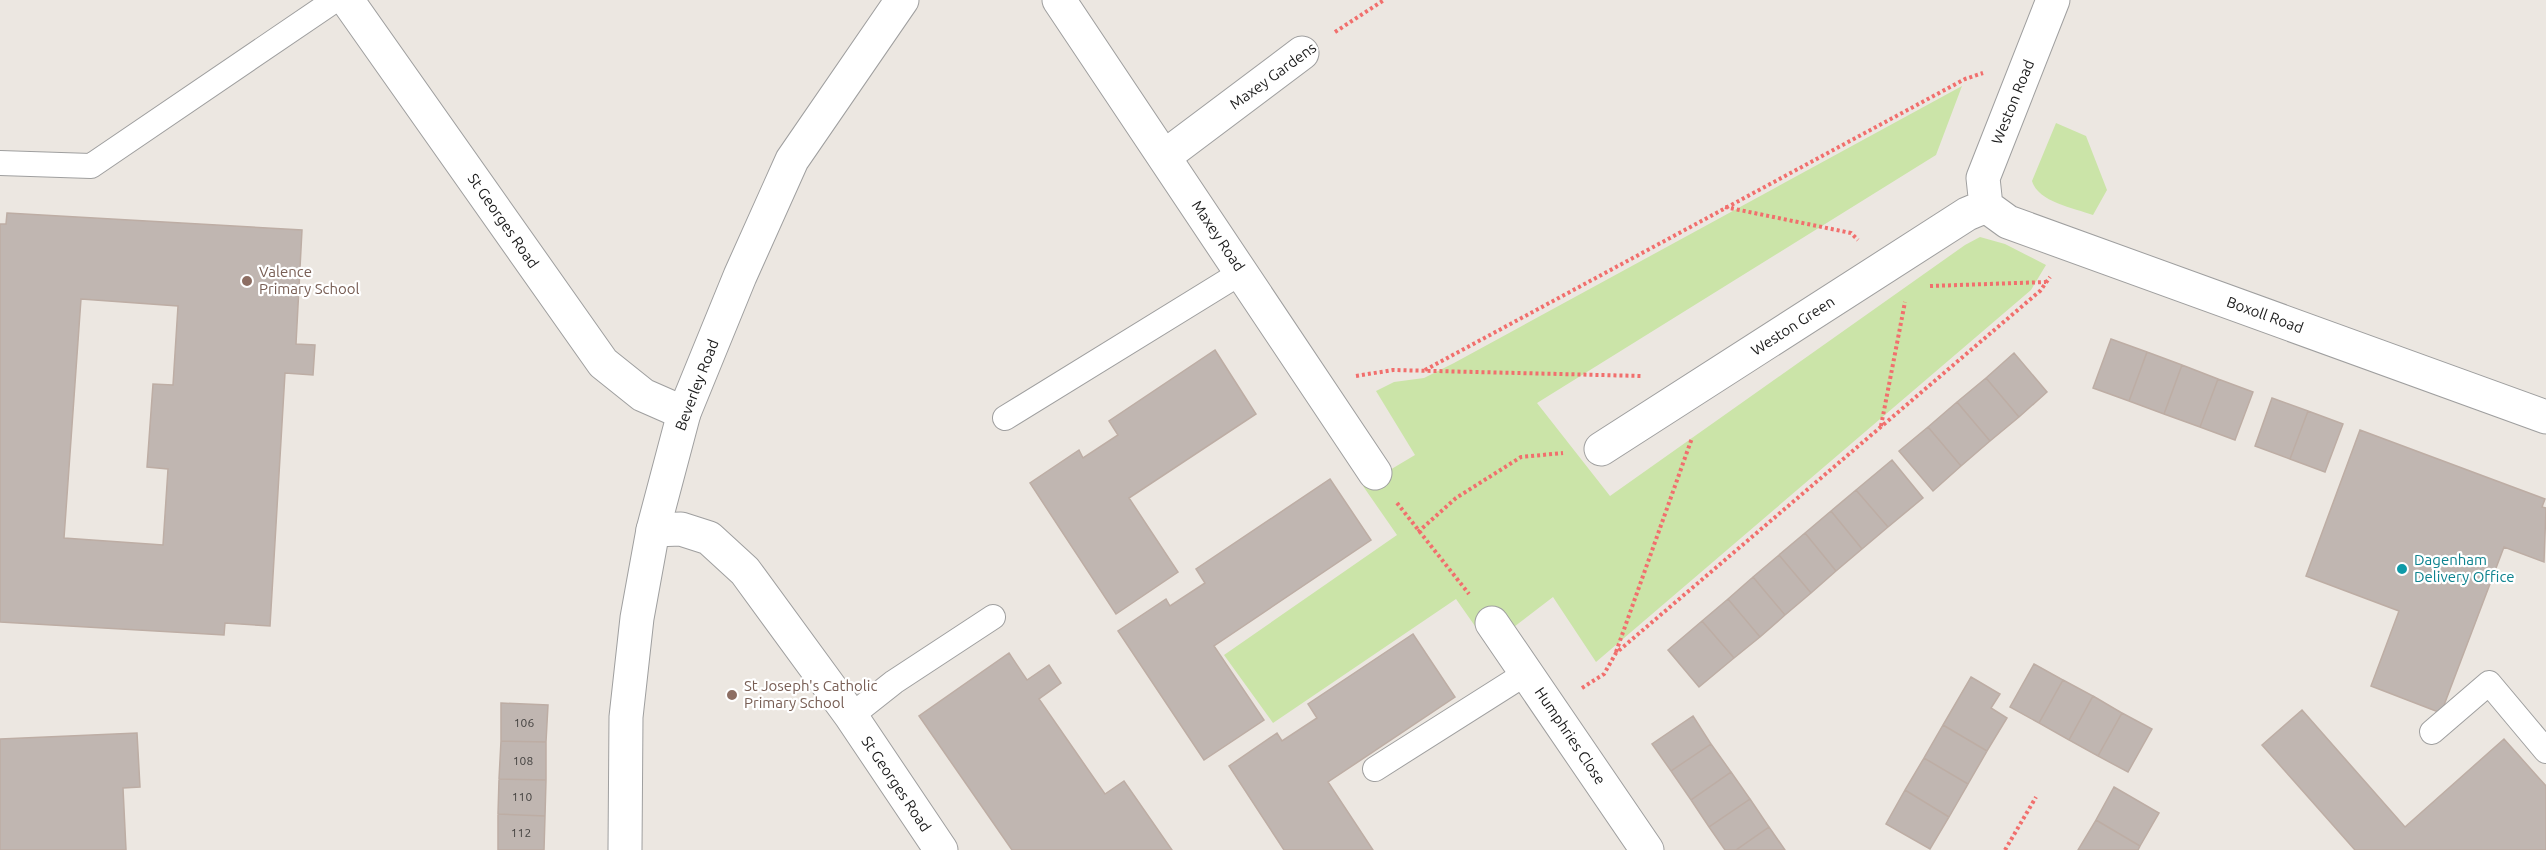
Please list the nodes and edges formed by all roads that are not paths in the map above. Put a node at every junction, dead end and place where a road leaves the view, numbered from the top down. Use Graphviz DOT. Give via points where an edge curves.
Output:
graph roads {
  1 [pos="335,0"];
  2 [pos="347,0"];
  3 [pos="902,0"];
  4 [pos="1059,0"];
  5 [pos="2053,0"];
  6 [pos="1302,53"];
  7 [pos="1165,156"];
  8 [pos="0,162"];
  9 [pos="1986,206"];
  10 [pos="1242,272"];
  11 [pos="684,413"];
  12 [pos="2546,417"];
  13 [pos="1005,418"];
  14 [pos="1601,449"];
  15 [pos="1375,473"];
  16 [pos="653,530"];
  17 [pos="993,617"];
  18 [pos="1492,623"];
  19 [pos="1528,672"];
  20 [pos="851,716"];
  21 [pos="2432,732"];
  22 [pos="2546,751"];
  23 [pos="1375,769"];
  24 [pos="625,850"];
  25 [pos="941,850"];
  26 [pos="1647,850"];
  1 -- 8 [label="lane" via="91,166"];
  2 -- 11 [label="street, St Georges Road" via="603,363 643,395"];
  3 -- 11 [label="street, Beverley Road" via="792,160"];
  4 -- 7 [label="street, Maxey Road"];
  5 -- 9 [label="street, Weston Road" via="1983,178"];
  6 -- 7 [label="street, Maxey Gardens"];
  7 -- 10 [label="street, Maxey Road"];
  9 -- 12 [label="street, Boxoll Road" via="2008,222"];
  9 -- 14 [label="street, Weston Green" via="1958,220"];
  10 -- 13 [label="lane"];
  10 -- 15 [label="street, Maxey Road"];
  11 -- 16 [label="street, Beverley Road"];
  16 -- 20 [label="street, St Georges Road" via="681,529 709,538 745,571"];
  16 -- 24 [label="street, Beverley Road" via="637,618 626,717"];
  17 -- 20 [label="lane" via="894,682"];
  18 -- 19 [label="street, Humphries Close"];
  19 -- 23 [label="lane"];
  19 -- 26 [label="street, Humphries Close"];
  20 -- 25 [label="street, St Georges Road"];
  21 -- 22 [label="lane" via="2489,683"];
}
